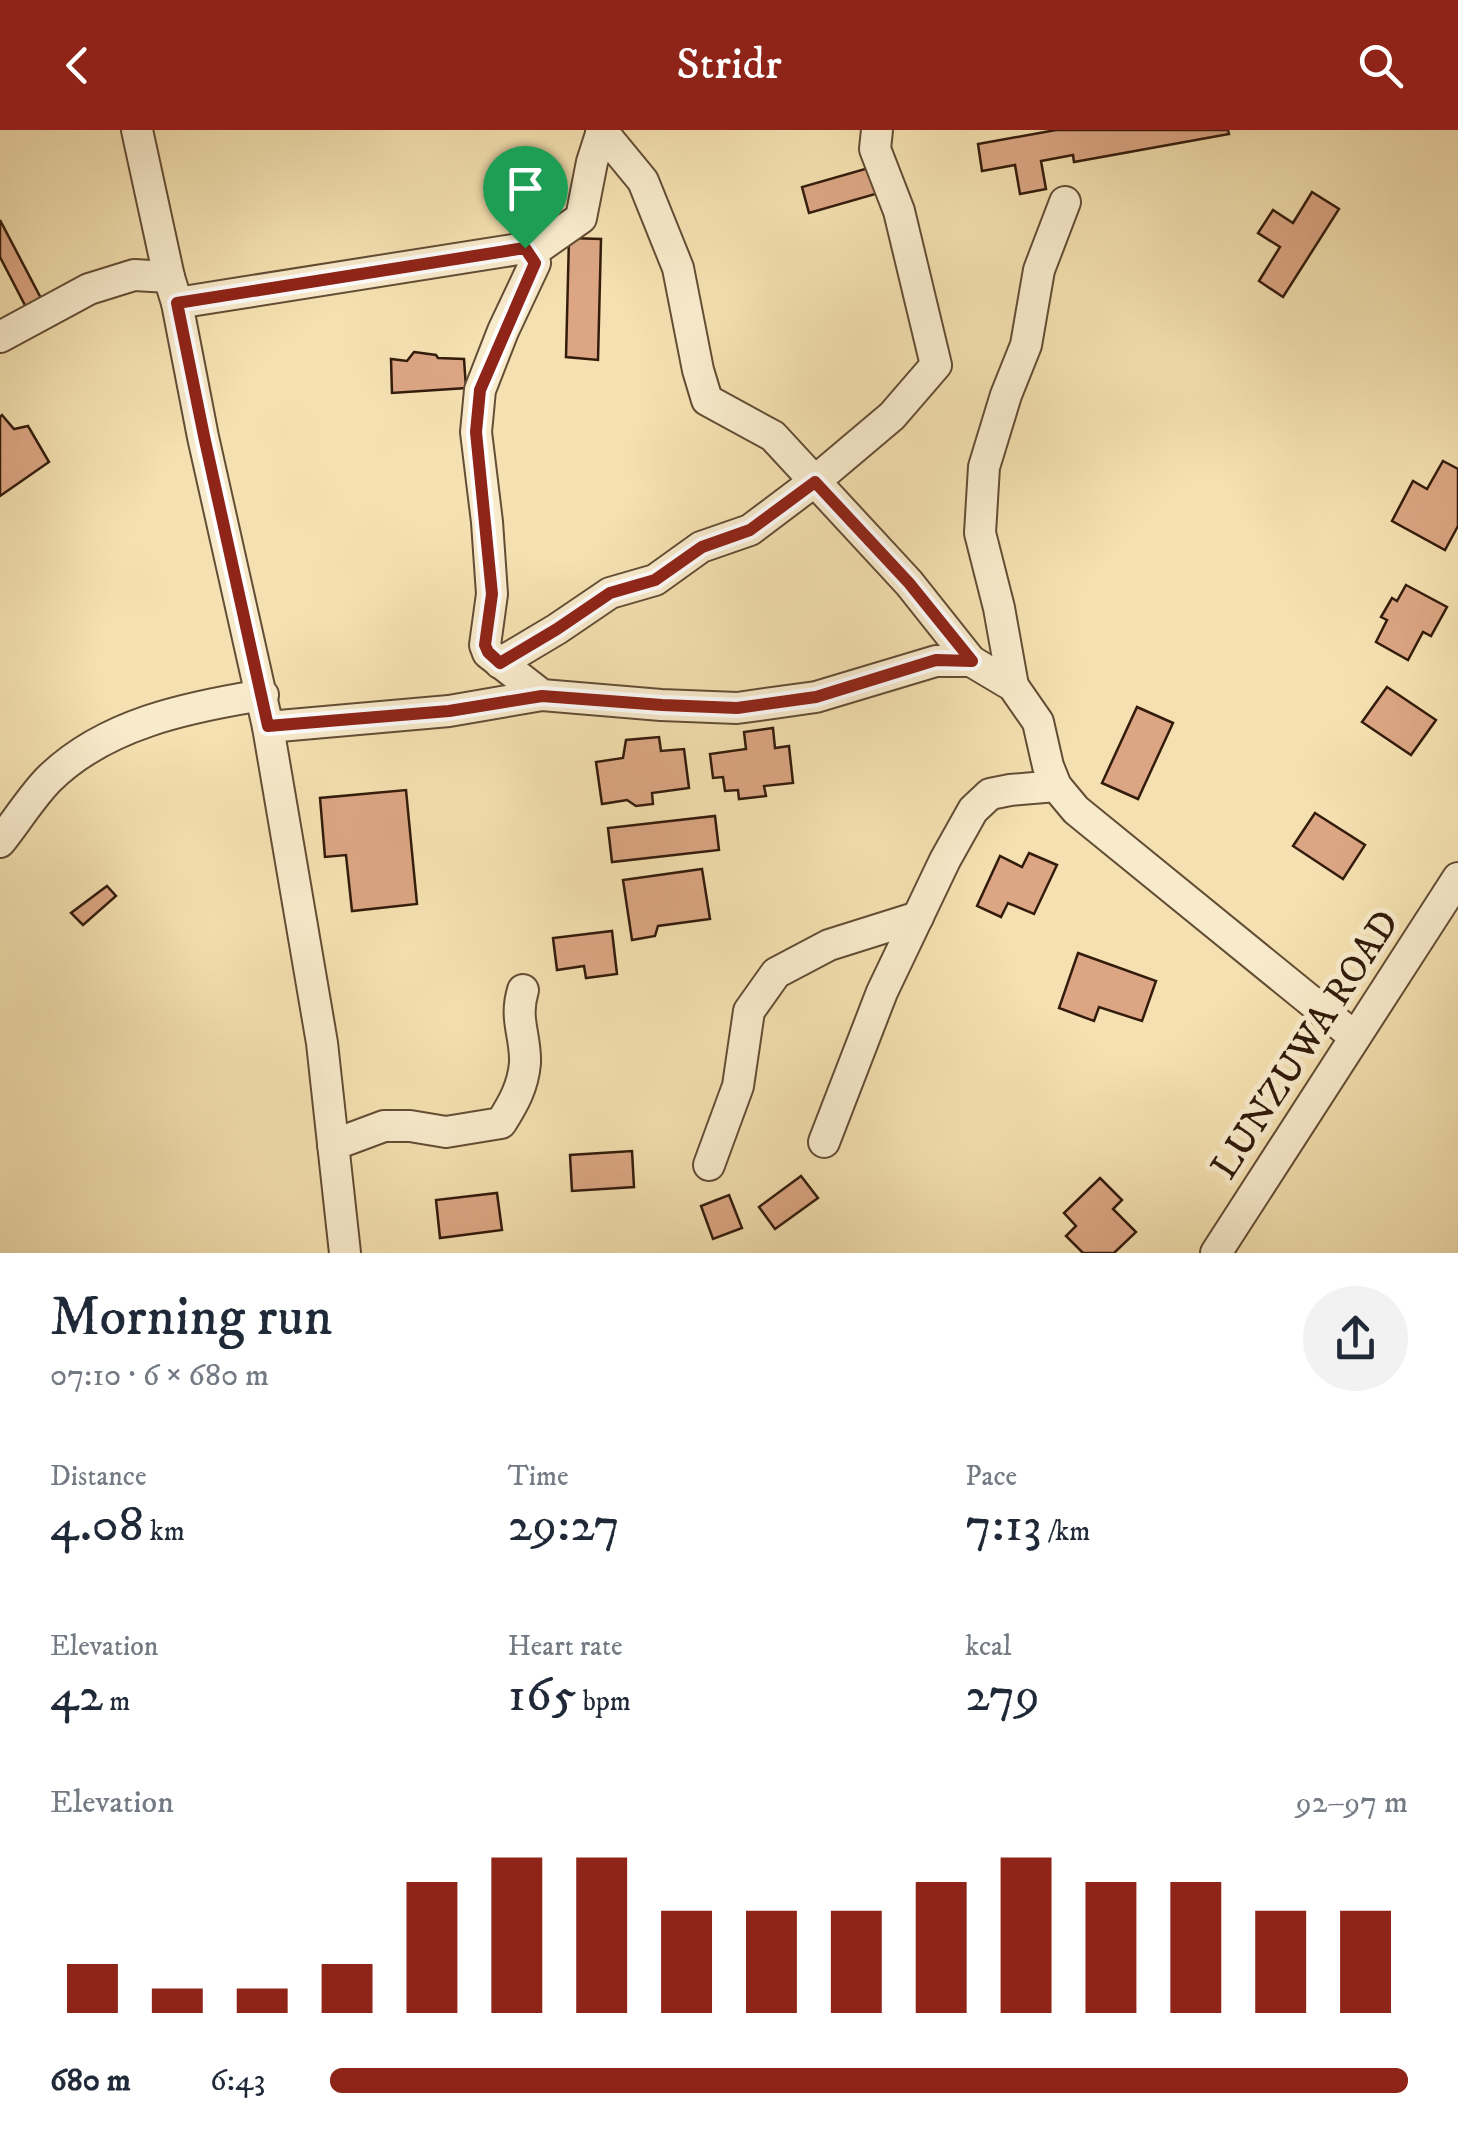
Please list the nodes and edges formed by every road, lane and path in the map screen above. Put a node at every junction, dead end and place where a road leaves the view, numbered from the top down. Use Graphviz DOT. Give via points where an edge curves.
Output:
graph roads {
  1 [pos="137,130"];
  2 [pos="603,130"];
  3 [pos="877,130"];
  4 [pos="1065,202"];
  5 [pos="530,250"];
  6 [pos="173,290"];
  7 [pos="0,337"];
  8 [pos="815,482"];
  9 [pos="972,661"];
  10 [pos="500,663"];
  11 [pos="1012,686"];
  12 [pos="263,694"];
  13 [pos="542,696"];
  14 [pos="268,726"];
  15 [pos="1056,786"];
  16 [pos="0,842"];
  17 [pos="1458,878"];
  18 [pos="918,917"];
  19 [pos="523,990"];
  20 [pos="1355,1037"];
  21 [pos="824,1142"];
  22 [pos="333,1145"];
  23 [pos="709,1165"];
  24 [pos="345,1253"];
  25 [pos="1216,1253"];
  1 -- 6 [label="street"];
  2 -- 5 [label="street" via="581,218"];
  2 -- 8 [label="street" via="643,181 678,268 707,400 773,436"];
  3 -- 8 [label="street" via="875,149 899,212 936,365 892,416"];
  4 -- 11 [label="street" via="984,467 980,532"];
  5 -- 6 [label="street"];
  5 -- 10 [label="street" via="535,263 480,390 476,432 492,594 485,645"];
  6 -- 7 [label="street" via="134,276 89,289"];
  6 -- 12 [label="street"];
  8 -- 9 [label="street"];
  8 -- 10 [label="street" via="750,530 702,547 655,580 610,593"];
  9 -- 11 [label="street"];
  9 -- 13 [label="street" via="936,660 816,697 737,708"];
  10 -- 13 [label="street"];
  11 -- 15 [label="street" via="1038,722"];
  12 -- 14 [label="street"];
  12 -- 16 [label="street" via="145,722 88,748 48,780"];
  13 -- 14 [label="street"];
  14 -- 22 [label="street"];
  15 -- 18 [label="street" via="990,794 972,810"];
  15 -- 20 [label="street" via="1076,810"];
  17 -- 20 [label="street, LUNZUWA ROAD"];
  18 -- 21 [label="street"];
  18 -- 23 [label="street" via="828,945 776,973 749,1011 738,1086"];
  19 -- 22 [label="street" via="518,1006 525,1062 518,1097 500,1123 446,1132 384,1126"];
  20 -- 25 [label="street, LUNZUWA ROAD"];
  22 -- 24 [label="street"];
}
